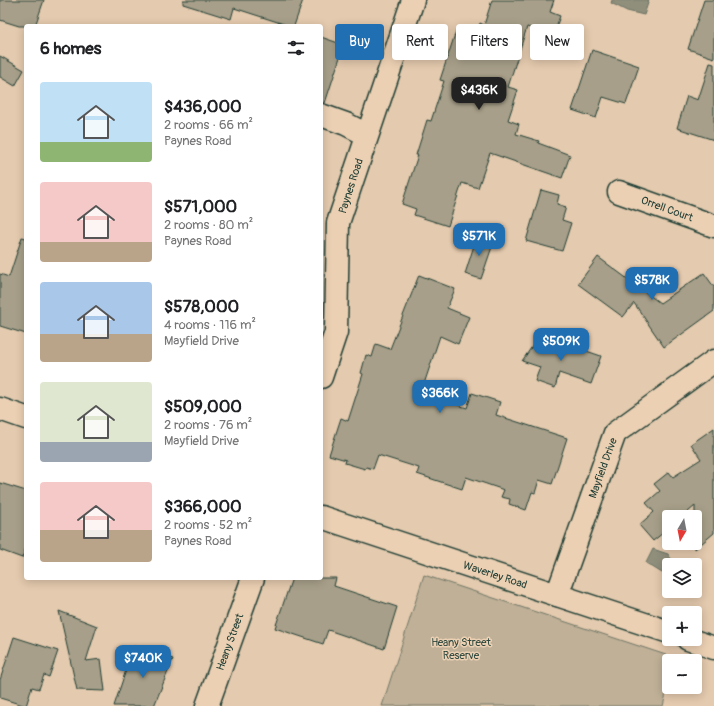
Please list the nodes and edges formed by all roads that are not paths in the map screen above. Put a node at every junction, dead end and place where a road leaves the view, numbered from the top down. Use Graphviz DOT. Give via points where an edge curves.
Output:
graph roads {
  1 [pos="413,0"];
  2 [pos="323,116"];
  3 [pos="367,135"];
  4 [pos="620,192"];
  5 [pos="714,226"];
  6 [pos="714,361"];
  7 [pos="323,371"];
  8 [pos="0,409"];
  9 [pos="24,417"];
  10 [pos="323,518"];
  11 [pos="252,580"];
  12 [pos="557,595"];
  13 [pos="662,630"];
  14 [pos="702,644"];
  15 [pos="714,648"];
  16 [pos="206,706"];
  1 -- 3 [label="street, Paynes Road"];
  2 -- 3 [label="street"];
  3 -- 7 [label="street, Paynes Road" via="338,223 336,332"];
  4 -- 5 [label="street, Orrell Court"];
  6 -- 12 [label="street, Mayfield Drive" via="615,434"];
  8 -- 9 [label="street"];
  10 -- 12 [label="street, Waverley Road"];
  11 -- 16 [label="street, Heany Street"];
  12 -- 13 [label="street, Waverley Road"];
  14 -- 15 [label="street"];
}
